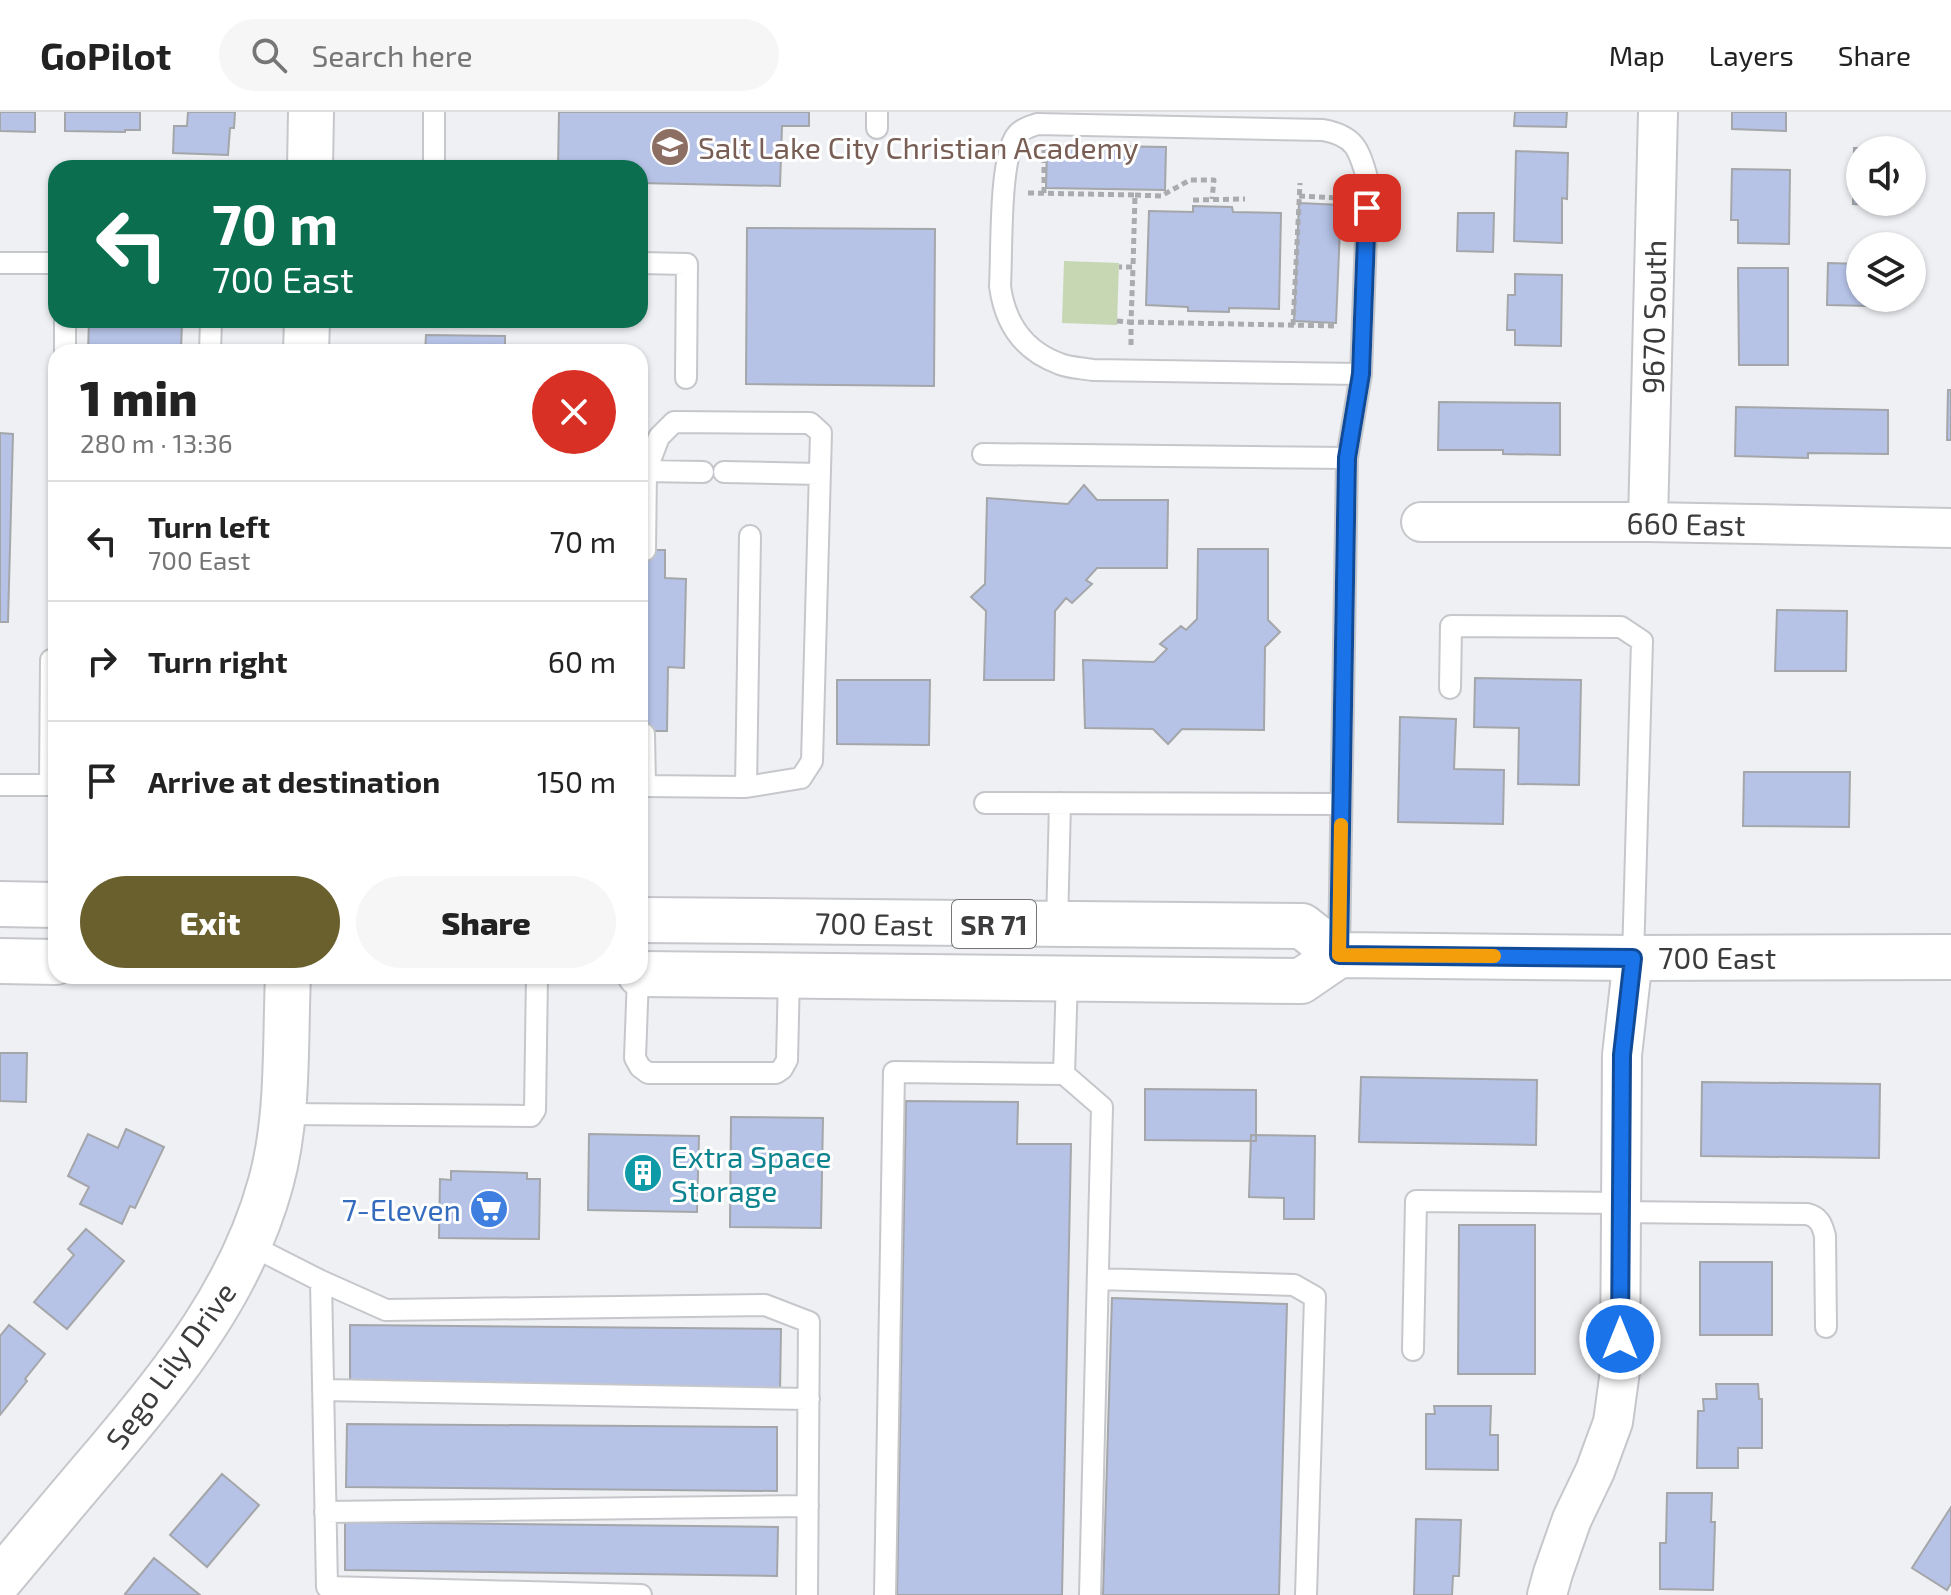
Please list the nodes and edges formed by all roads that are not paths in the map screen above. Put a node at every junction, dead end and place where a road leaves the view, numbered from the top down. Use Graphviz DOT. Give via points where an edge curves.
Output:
graph roads {
  1 [pos="311,112"];
  2 [pos="434,112"];
  3 [pos="1658,112"];
  4 [pos="1188,120"];
  5 [pos="310,160"];
  6 [pos="434,160"];
  7 [pos="0,263"];
  8 [pos="48,263"];
  9 [pos="648,263"];
  10 [pos="1361,374"];
  11 [pos="686,378"];
  12 [pos="983,454"];
  13 [pos="1347,458"];
  14 [pos="648,466"];
  15 [pos="648,471"];
  16 [pos="819,474"];
  17 [pos="1421,522"];
  18 [pos="1648,522"];
  19 [pos="1951,528"];
  20 [pos="750,536"];
  21 [pos="1450,688"];
  22 [pos="0,785"];
  23 [pos="48,785"];
  24 [pos="648,786"];
  25 [pos="746,787"];
  26 [pos="985,803"];
  27 [pos="1060,803"];
  28 [pos="1341,804"];
  29 [pos="0,904"];
  30 [pos="48,905"];
  31 [pos="648,920"];
  32 [pos="1057,925"];
  33 [pos="1339,955"];
  34 [pos="1951,957"];
  35 [pos="1633,958"];
  36 [pos="0,961"];
  37 [pos="48,962"];
  38 [pos="648,975"];
  39 [pos="789,975"];
  40 [pos="1067,978"];
  41 [pos="288,984"];
  42 [pos="537,984"];
  43 [pos="639,984"];
  44 [pos="1064,1074"];
  45 [pos="283,1114"];
  46 [pos="1621,1208"];
  47 [pos="250,1245"];
  48 [pos="1098,1279"];
  49 [pos="321,1281"];
  50 [pos="1826,1327"];
  51 [pos="1413,1350"];
  52 [pos="323,1390"];
  53 [pos="809,1399"];
  54 [pos="808,1506"];
  55 [pos="325,1512"];
  56 [pos="0,1580"];
  57 [pos="641,1595"];
  58 [pos="807,1595"];
  59 [pos="885,1595"];
  60 [pos="1090,1595"];
  61 [pos="1306,1595"];
  62 [pos="1547,1595"];
  1 -- 5 [label="main road"];
  2 -- 6 [label="lane"];
  3 -- 18 [label="street, 9670 South"];
  4 -- 10 [label="lane" via="1323,130 1352,141 1368,181"];
  4 -- 10 [label="lane" via="1037,124 1016,135 1005,165 1000,286 1002,302 1023,341 1063,365 1093,370"];
  7 -- 8 [label="lane"];
  9 -- 11 [label="lane" via="687,264"];
  10 -- 13 [label="lane"];
  12 -- 13 [label="lane"];
  13 -- 28 [label="lane"];
  14 -- 16 [label="lane" via="659,437 674,422 810,423 821,433"];
  15 -- 16 [label="lane"];
  16 -- 25 [label="lane" via="812,761 801,778"];
  17 -- 18 [label="street, 660 East"];
  18 -- 19 [label="street, 660 East"];
  20 -- 25 [label="lane"];
  21 -- 35 [label="lane" via="1451,626 1621,627 1642,641"];
  22 -- 23 [label="lane"];
  24 -- 25 [label="lane"];
  26 -- 27 [label="lane"];
  27 -- 28 [label="lane"];
  27 -- 32 [label="lane"];
  28 -- 33 [label="lane"];
  29 -- 30 [label="main road"];
  31 -- 32 [label="main road, 700 East / SR 71"];
  32 -- 33 [label="main road, 700 East / SR 71" via="1302,926"];
  33 -- 35 [label="main road, 700 East"];
  33 -- 40 [label="main road, 700 East / SR 71" via="1301,981"];
  34 -- 35 [label="main road, 700 East"];
  35 -- 46 [label="street" via="1622,1055"];
  36 -- 37 [label="main road"];
  38 -- 39 [label="main road, 700 East / SR 71"];
  39 -- 40 [label="main road, 700 East / SR 71"];
  39 -- 43 [label="lane" via="787,1060 776,1073 648,1073 635,1058"];
  40 -- 44 [label="lane"];
  41 -- 45 [label="main road, Sego Lily Drive"];
  42 -- 45 [label="lane" via="531,1116"];
  44 -- 48 [label="lane" via="1102,1107"];
  44 -- 59 [label="lane" via="894,1072"];
  45 -- 47 [label="main road, Sego Lily Drive" via="272,1180"];
  46 -- 50 [label="lane" via="1815,1216 1825,1236"];
  46 -- 51 [label="lane" via="1416,1201"];
  46 -- 62 [label="street" via="1620,1371 1613,1422"];
  47 -- 49 [label="lane"];
  47 -- 56 [label="main road, Sego Lily Drive" via="220,1304 181,1360"];
  48 -- 60 [label="lane"];
  48 -- 61 [label="lane" via="1294,1285 1315,1297"];
  49 -- 52 [label="lane"];
  49 -- 53 [label="lane" via="386,1310 765,1305 809,1322"];
  52 -- 53 [label="lane"];
  52 -- 55 [label="lane"];
  53 -- 54 [label="lane"];
  54 -- 55 [label="lane"];
  54 -- 58 [label="lane"];
  55 -- 57 [label="lane" via="327,1587"];
}
